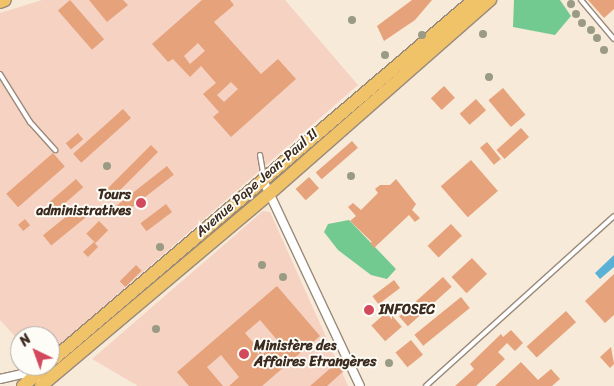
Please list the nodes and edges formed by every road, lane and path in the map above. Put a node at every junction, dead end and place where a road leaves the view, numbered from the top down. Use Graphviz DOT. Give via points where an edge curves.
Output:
graph roads {
  1 [pos="5,0"];
  2 [pos="474,0"];
  3 [pos="490,0"];
  4 [pos="581,0"];
  5 [pos="0,2"];
  6 [pos="614,38"];
  7 [pos="0,74"];
  8 [pos="55,150"];
  9 [pos="260,155"];
  10 [pos="267,188"];
  11 [pos="614,216"];
  12 [pos="60,354"];
  13 [pos="0,379"];
  14 [pos="41,383"];
  15 [pos="22,386"];
  16 [pos="360,386"];
  17 [pos="426,386"];
  1 -- 5 [label="main road"];
  2 -- 10 [label="main road, Avenue Pape Jean-Paul II"];
  3 -- 10 [label="main road, Avenue Pape Jean-Paul II"];
  4 -- 6 [label="lane"];
  7 -- 8 [label="lane" via="30,122"];
  9 -- 10 [label="lane"];
  10 -- 12 [label="main road, Avenue Pape Jean-Paul II"];
  10 -- 14 [label="main road, Avenue Pape Jean-Paul II"];
  10 -- 16 [label="street"];
  11 -- 17 [label="lane"];
  13 -- 14 [label="street" via="20,374"];
  14 -- 15 [label="main road, Avenue Pape Jean-Paul II"];
}
